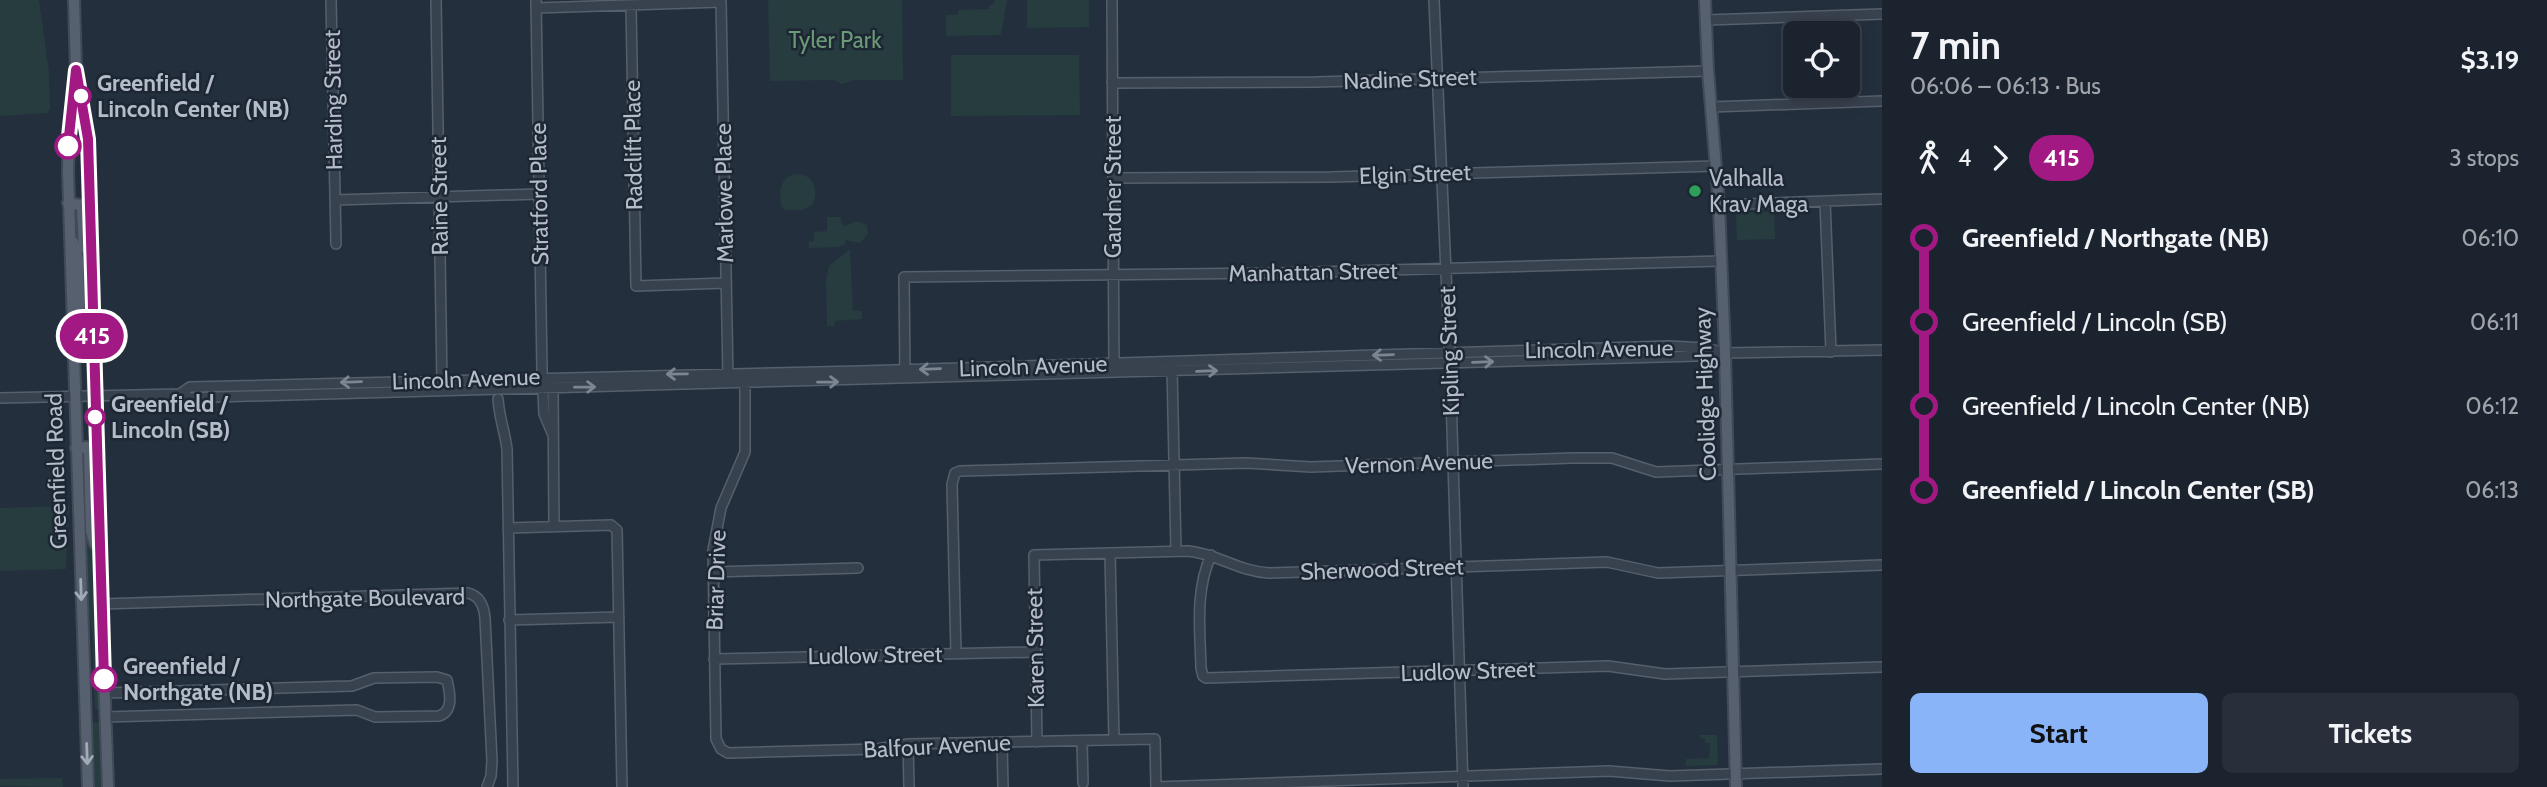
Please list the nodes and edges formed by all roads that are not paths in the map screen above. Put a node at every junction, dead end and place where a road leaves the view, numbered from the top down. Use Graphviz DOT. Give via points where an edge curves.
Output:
graph roads {
  1 [pos="74,0"];
  2 [pos="331,0"];
  3 [pos="436,0"];
  4 [pos="1112,0"];
  5 [pos="1434,0"];
  6 [pos="1705,0"];
  7 [pos="721,2"];
  8 [pos="536,4"];
  9 [pos="631,5"];
  10 [pos="1882,14"];
  11 [pos="1706,20"];
  12 [pos="76,70"];
  13 [pos="1708,71"];
  14 [pos="1437,79"];
  15 [pos="1112,83"];
  16 [pos="1882,100"];
  17 [pos="1711,107"];
  18 [pos="1716,166"];
  19 [pos="1441,174"];
  20 [pos="1113,178"];
  21 [pos="539,194"];
  22 [pos="439,197"];
  23 [pos="1882,198"];
  24 [pos="335,200"];
  25 [pos="1825,201"];
  26 [pos="68,203"];
  27 [pos="1719,205"];
  28 [pos="69,229"];
  29 [pos="336,244"];
  30 [pos="1721,261"];
  31 [pos="1446,269"];
  32 [pos="1114,275"];
  33 [pos="726,283"];
  34 [pos="91,288"];
  35 [pos="92,337"];
  36 [pos="1882,350"];
  37 [pos="1449,352"];
  38 [pos="1831,352"];
  39 [pos="1726,353"];
  40 [pos="1172,362"];
  41 [pos="1114,363"];
  42 [pos="1450,363"];
  43 [pos="905,369"];
  44 [pos="745,373"];
  45 [pos="1172,373"];
  46 [pos="728,374"];
  47 [pos="1114,374"];
  48 [pos="861,376"];
  49 [pos="543,377"];
  50 [pos="779,378"];
  51 [pos="442,380"];
  52 [pos="905,380"];
  53 [pos="728,384"];
  54 [pos="745,384"];
  55 [pos="548,388"];
  56 [pos="443,391"];
  57 [pos="180,394"];
  58 [pos="94,395"];
  59 [pos="74,396"];
  60 [pos="0,398"];
  61 [pos="498,400"];
  62 [pos="76,449"];
  63 [pos="1453,462"];
  64 [pos="1882,464"];
  65 [pos="1174,465"];
  66 [pos="1729,469"];
  67 [pos="554,527"];
  68 [pos="508,528"];
  69 [pos="1176,551"];
  70 [pos="1110,553"];
  71 [pos="1034,555"];
  72 [pos="1211,555"];
  73 [pos="100,560"];
  74 [pos="1882,565"];
  75 [pos="1456,566"];
  76 [pos="858,568"];
  77 [pos="1732,570"];
  78 [pos="712,572"];
  79 [pos="102,604"];
  80 [pos="619,618"];
  81 [pos="509,620"];
  82 [pos="1035,652"];
  83 [pos="956,653"];
  84 [pos="714,659"];
  85 [pos="1882,667"];
  86 [pos="1460,671"];
  87 [pos="1732,672"];
  88 [pos="84,689"];
  89 [pos="104,693"];
  90 [pos="105,718"];
  91 [pos="1082,740"];
  92 [pos="1114,740"];
  93 [pos="1037,741"];
  94 [pos="1002,742"];
  95 [pos="908,744"];
  96 [pos="720,749"];
  97 [pos="1882,769"];
  98 [pos="1735,774"];
  99 [pos="1463,776"];
  100 [pos="1083,783"];
  101 [pos="88,787"];
  102 [pos="108,787"];
  103 [pos="487,787"];
  104 [pos="513,787"];
  105 [pos="622,787"];
  106 [pos="909,787"];
  107 [pos="1003,787"];
  108 [pos="1156,787"];
  109 [pos="1463,787"];
  110 [pos="1735,787"];
  1 -- 12 [label="main road, Greenfield Road"];
  2 -- 24 [label="street, Harding Street"];
  3 -- 22 [label="street, Raine Street"];
  4 -- 15 [label="street, Gardner Street"];
  5 -- 14 [label="street, Kipling Street"];
  6 -- 11 [label="main road, Coolidge Highway"];
  7 -- 9 [label="street"];
  7 -- 33 [label="street, Marlowe Place"];
  8 -- 9 [label="street"];
  8 -- 21 [label="street, Stratford Place"];
  9 -- 33 [label="street, Radclift Place" via="636,286"];
  10 -- 11 [label="street"];
  11 -- 13 [label="main road, Coolidge Highway"];
  12 -- 26 [label="main road, Greenfield Road"];
  12 -- 34 [label="main road, Greenfield Road" via="88,139"];
  13 -- 14 [label="street, Nadine Street"];
  13 -- 17 [label="main road, Coolidge Highway"];
  14 -- 15 [label="street, Nadine Street"];
  14 -- 19 [label="street, Kipling Street"];
  15 -- 20 [label="street, Gardner Street"];
  16 -- 17 [label="street"];
  17 -- 18 [label="main road, Coolidge Highway"];
  18 -- 19 [label="street, Elgin Street"];
  18 -- 27 [label="main road, Coolidge Highway"];
  19 -- 20 [label="street, Elgin Street"];
  19 -- 31 [label="street, Kipling Street"];
  20 -- 32 [label="street, Gardner Street"];
  21 -- 22 [label="street"];
  21 -- 49 [label="street, Stratford Place"];
  22 -- 24 [label="street"];
  22 -- 51 [label="street, Raine Street"];
  23 -- 25 [label="street"];
  24 -- 29 [label="street, Harding Street"];
  25 -- 27 [label="street"];
  25 -- 38 [label="street"];
  26 -- 28 [label="main road, Greenfield Road"];
  26 -- 34 [label="main road" via="82,208 86,276"];
  27 -- 30 [label="main road, Coolidge Highway"];
  28 -- 35 [label="main road" via="78,259 80,333 83,339"];
  28 -- 59 [label="main road, Greenfield Road"];
  30 -- 31 [label="street, Manhattan Street"];
  30 -- 39 [label="main road, Coolidge Highway"];
  31 -- 32 [label="street, Manhattan Street"];
  31 -- 37 [label="street, Kipling Street"];
  32 -- 41 [label="street, Gardner Street"];
  32 -- 43 [label="street, Manhattan Street" via="904,276"];
  33 -- 46 [label="street, Marlowe Place"];
  34 -- 35 [label="main road, Greenfield Road"];
  35 -- 58 [label="main road, Greenfield Road"];
  36 -- 38 [label="street"];
  37 -- 39 [label="street, Lincoln Avenue" via="1669,346"];
  37 -- 40 [label="street, Lincoln Avenue, one-way"];
  37 -- 42 [label="street, Kipling Street"];
  38 -- 39 [label="street"];
  42 -- 39 [label="street, Lincoln Avenue, one-way"];
  39 -- 66 [label="main road, Coolidge Highway"];
  40 -- 41 [label="street, Lincoln Avenue"];
  40 -- 45 [label="street"];
  41 -- 43 [label="street, Lincoln Avenue, one-way"];
  41 -- 47 [label="street, Gardner Street"];
  45 -- 42 [label="street, Lincoln Avenue, one-way"];
  42 -- 63 [label="street, Kipling Street"];
  43 -- 48 [label="street, Lincoln Avenue"];
  43 -- 52 [label="street"];
  44 -- 46 [label="street, Lincoln Avenue"];
  44 -- 50 [label="street, Lincoln Avenue"];
  44 -- 54 [label="street, Briar Drive"];
  45 -- 47 [label="street, Lincoln Avenue"];
  45 -- 65 [label="street"];
  46 -- 49 [label="street, Lincoln Avenue, one-way"];
  46 -- 53 [label="street, Marlowe Place"];
  47 -- 52 [label="street, Lincoln Avenue"];
  48 -- 50 [label="street, Lincoln Avenue"];
  48 -- 52 [label="street, Lincoln Avenue"];
  49 -- 51 [label="street, Lincoln Avenue"];
  49 -- 55 [label="street, Stratford Place"];
  50 -- 54 [label="street, Lincoln Avenue"];
  51 -- 56 [label="street, Raine Street"];
  51 -- 57 [label="street, Lincoln Avenue, one-way" via="190,387"];
  53 -- 54 [label="street, Lincoln Avenue"];
  55 -- 53 [label="street, Lincoln Avenue, one-way"];
  54 -- 78 [label="street, Briar Drive" via="746,444 720,509"];
  55 -- 56 [label="street, Lincoln Avenue"];
  55 -- 67 [label="street, Stratford Place" via="544,414 553,435"];
  56 -- 57 [label="street, Lincoln Avenue" via="190,398"];
  57 -- 58 [label="street, Lincoln Avenue"];
  58 -- 59 [label="street, Lincoln Avenue"];
  58 -- 73 [label="main road, Greenfield Road"];
  59 -- 60 [label="street, Lincoln Avenue"];
  59 -- 62 [label="main road, Greenfield Road"];
  61 -- 68 [label="street" via="506,436"];
  62 -- 73 [label="main road" via="86,447 89,452 91,531"];
  62 -- 88 [label="main road, Greenfield Road, one-way"];
  63 -- 65 [label="street, Vernon Avenue"];
  63 -- 66 [label="street, Vernon Avenue" via="1612,458 1656,472"];
  63 -- 75 [label="street, Kipling Street"];
  64 -- 66 [label="street, Vernon Avenue"];
  65 -- 69 [label="street"];
  65 -- 83 [label="street, Vernon Avenue" via="955,473"];
  66 -- 77 [label="main road, Coolidge Highway"];
  67 -- 68 [label="street"];
  67 -- 80 [label="street" via="611,526 617,530"];
  68 -- 81 [label="street"];
  69 -- 70 [label="street, Sherwood Street"];
  69 -- 72 [label="street, Sherwood Street"];
  70 -- 71 [label="street, Sherwood Street"];
  70 -- 92 [label="street"];
  71 -- 82 [label="street, Karen Street"];
  72 -- 75 [label="street, Sherwood Street" via="1241,569 1269,573"];
  72 -- 86 [label="street, Ludlow Street" via="1199,596 1203,676"];
  73 -- 79 [label="main road, Greenfield Road"];
  74 -- 77 [label="street, Sherwood Street"];
  75 -- 77 [label="street, Sherwood Street" via="1607,562 1658,573"];
  75 -- 86 [label="street, Kipling Street"];
  76 -- 78 [label="street"];
  77 -- 87 [label="main road, Coolidge Highway"];
  78 -- 84 [label="street, Briar Drive"];
  79 -- 89 [label="main road, Greenfield Road"];
  79 -- 103 [label="street, Northgate Boulevard" via="475,595 485,618 492,761"];
  80 -- 81 [label="street"];
  80 -- 105 [label="street"];
  81 -- 104 [label="street"];
  82 -- 83 [label="street, Ludlow Street"];
  82 -- 93 [label="street, Karen Street"];
  83 -- 84 [label="street, Ludlow Street"];
  84 -- 96 [label="street, Briar Drive"];
  85 -- 87 [label="street, Ludlow Street"];
  86 -- 87 [label="street, Ludlow Street" via="1608,666 1665,674"];
  86 -- 99 [label="street, Kipling Street"];
  87 -- 98 [label="main road, Coolidge Highway"];
  88 -- 90 [label="main road" via="92,699 94,715"];
  88 -- 101 [label="main road, Greenfield Road, one-way"];
  89 -- 90 [label="main road, Greenfield Road"];
  89 -- 90 [label="street" via="352,686 374,678 436,677 447,680 450,707 439,716 375,717 358,710"];
  90 -- 102 [label="main road, Greenfield Road"];
  91 -- 92 [label="street, Balfour Avenue"];
  91 -- 93 [label="street, Balfour Avenue"];
  91 -- 100 [label="street"];
  92 -- 108 [label="street, Balfour Avenue" via="1155,739"];
  93 -- 94 [label="street, Balfour Avenue"];
  94 -- 95 [label="street, Balfour Avenue"];
  94 -- 107 [label="street"];
  95 -- 96 [label="street, Balfour Avenue" via="728,753"];
  95 -- 106 [label="street"];
  97 -- 98 [label="street"];
  98 -- 99 [label="street" via="1670,776 1609,771"];
  98 -- 110 [label="main road, Coolidge Highway"];
  99 -- 108 [label="street"];
  99 -- 109 [label="street, Kipling Street"];
}
